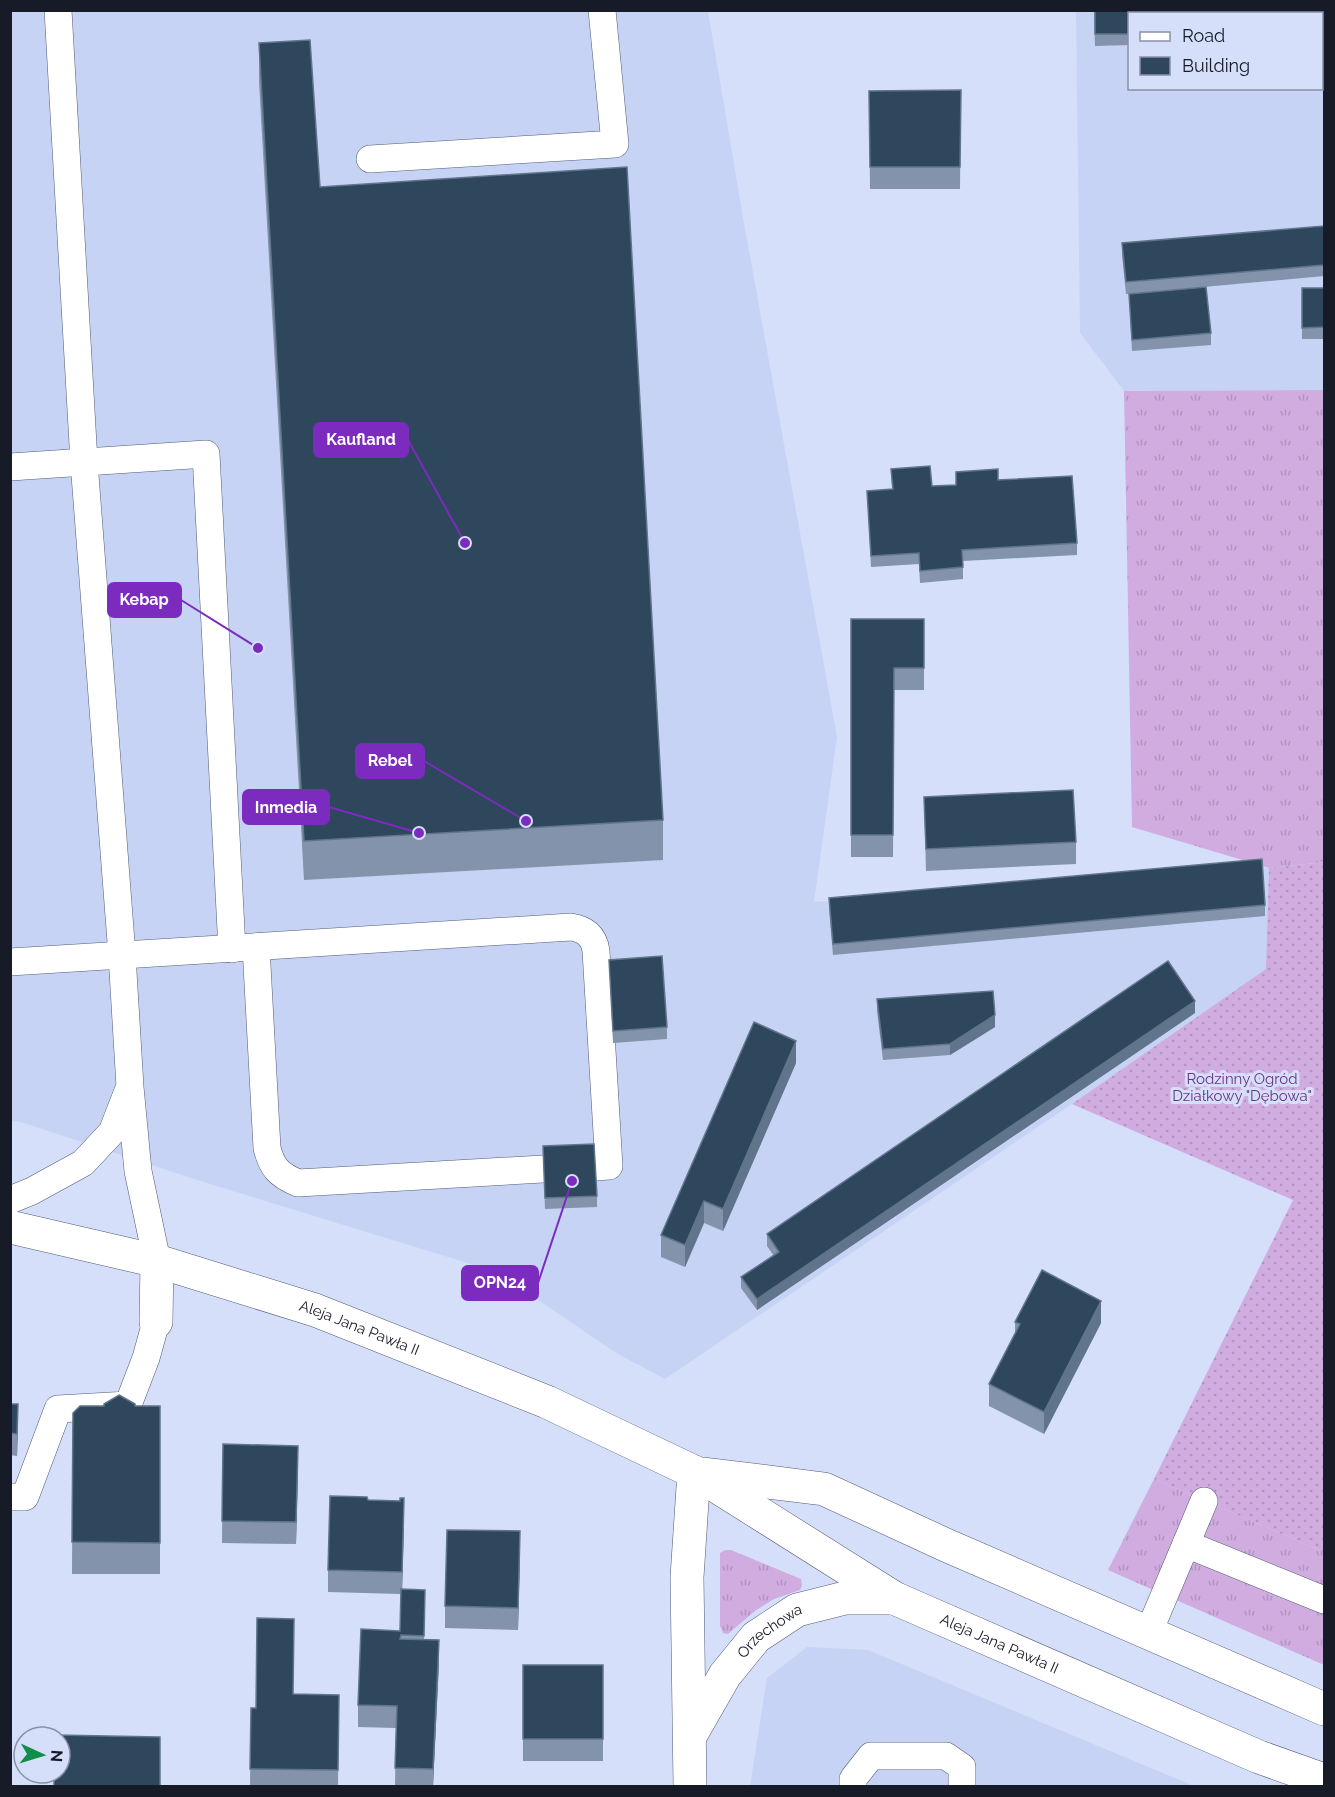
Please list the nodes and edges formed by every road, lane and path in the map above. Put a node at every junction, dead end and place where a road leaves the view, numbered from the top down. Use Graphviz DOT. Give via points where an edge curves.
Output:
graph roads {
  1 [pos="58,10"];
  2 [pos="602,10"];
  3 [pos="370,159"];
  4 [pos="84,462"];
  5 [pos="10,467"];
  6 [pos="244,948"];
  7 [pos="122,956"];
  8 [pos="10,962"];
  9 [pos="130,1087"];
  10 [pos="595,1167"];
  11 [pos="543,1169"];
  12 [pos="10,1200"];
  13 [pos="10,1227"];
  14 [pos="157,1261"];
  15 [pos="156,1322"];
  16 [pos="694,1472"];
  17 [pos="10,1497"];
  18 [pos="1204,1501"];
  19 [pos="1186,1544"];
  20 [pos="894,1598"];
  21 [pos="1324,1600"];
  22 [pos="1148,1634"];
  23 [pos="1324,1709"];
  24 [pos="690,1736"];
  25 [pos="1324,1780"];
  26 [pos="690,1786"];
  27 [pos="853,1786"];
  28 [pos="962,1786"];
  1 -- 4 [label="lane"];
  2 -- 3 [label="lane" via="615,144"];
  4 -- 5 [label="lane"];
  4 -- 6 [label="lane" via="206,454"];
  4 -- 7 [label="lane"];
  6 -- 7 [label="lane"];
  6 -- 10 [label="lane" via="571,927 585,932 596,951 609,1166"];
  6 -- 11 [label="lane" via="267,1148 277,1171 298,1183"];
  7 -- 8 [label="lane"];
  7 -- 9 [label="lane"];
  9 -- 12 [label="lane" via="112,1132 83,1163"];
  9 -- 14 [label="lane" via="138,1171"];
  13 -- 14 [label="street, Aleja Jana Pawła II"];
  14 -- 15 [label="street"];
  14 -- 16 [label="street, Aleja Jana Pawła II" via="315,1310 547,1402"];
  15 -- 17 [label="lane" via="128,1405 58,1409 25,1497"];
  16 -- 20 [label="street, Aleja Jana Pawła II"];
  16 -- 22 [label="street, Aleja Jana Pawła II" via="824,1490"];
  16 -- 24 [label="street, Orzechowa" via="687,1577"];
  18 -- 19 [label="lane"];
  19 -- 21 [label="lane"];
  19 -- 22 [label="lane"];
  20 -- 24 [label="street, Orzechowa" via="845,1598 797,1610 756,1636 725,1675"];
  20 -- 25 [label="street, Aleja Jana Pawła II" via="1259,1757"];
  22 -- 23 [label="street, Aleja Jana Pawła II"];
  24 -- 26 [label="street, Orzechowa"];
  27 -- 28 [label="lane" via="853,1779 871,1756 946,1756 962,1767"];
}
